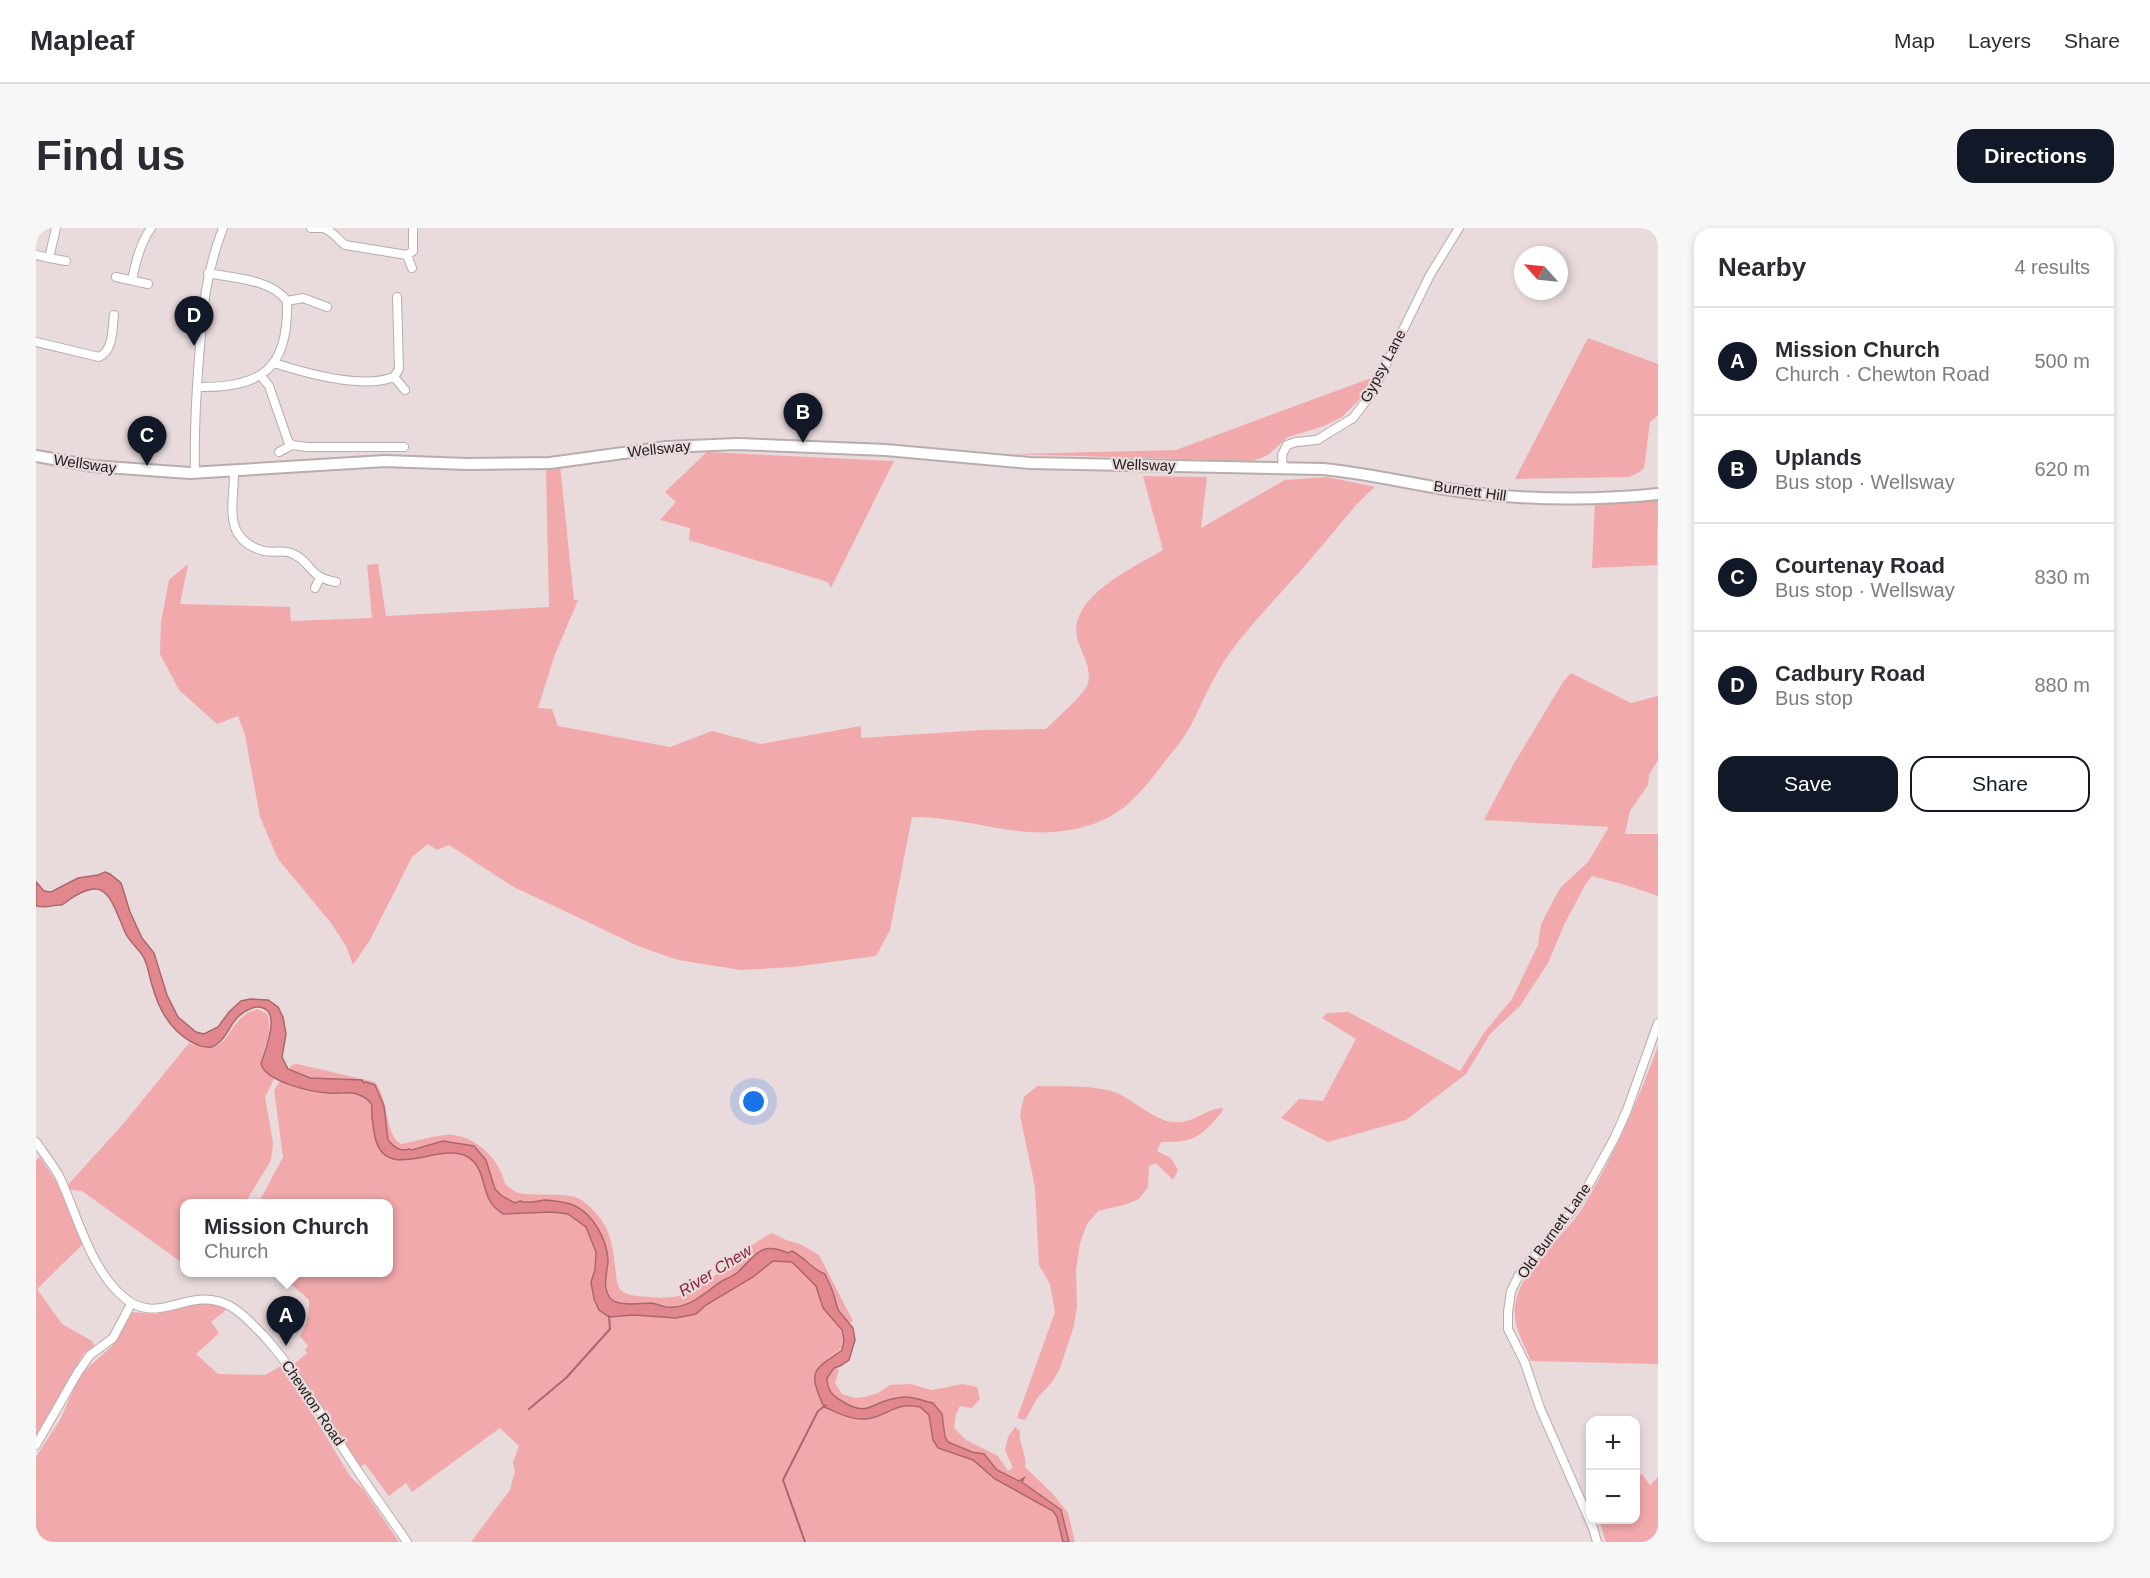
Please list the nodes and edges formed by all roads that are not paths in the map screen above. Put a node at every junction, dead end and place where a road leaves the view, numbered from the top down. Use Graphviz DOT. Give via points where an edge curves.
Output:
graph roads {
  1 [pos="56,228"];
  2 [pos="151,228"];
  3 [pos="223,228"];
  4 [pos="311,228"];
  5 [pos="325,228"];
  6 [pos="413,228"];
  7 [pos="1459,228"];
  8 [pos="36,255"];
  9 [pos="408,255"];
  10 [pos="49,258"];
  11 [pos="66,261"];
  12 [pos="412,268"];
  13 [pos="208,273"];
  14 [pos="116,277"];
  15 [pos="132,280"];
  16 [pos="148,284"];
  17 [pos="397,297"];
  18 [pos="287,301"];
  19 [pos="327,307"];
  20 [pos="114,315"];
  21 [pos="407,316"];
  22 [pos="398,317"];
  23 [pos="36,342"];
  24 [pos="274,363"];
  25 [pos="261,376"];
  26 [pos="394,377"];
  27 [pos="197,387"];
  28 [pos="405,390"];
  29 [pos="292,445"];
  30 [pos="404,447"];
  31 [pos="279,452"];
  32 [pos="36,456"];
  33 [pos="1283,469"];
  34 [pos="234,470"];
  35 [pos="195,472"];
  36 [pos="1658,494"];
  37 [pos="320,578"];
  38 [pos="336,582"];
  39 [pos="315,588"];
  40 [pos="1658,1023"];
  41 [pos="36,1142"];
  42 [pos="131,1304"];
  43 [pos="36,1445"];
  44 [pos="407,1542"];
  45 [pos="1597,1542"];
  1 -- 10 [label="street"];
  2 -- 15 [label="street" via="136,259"];
  3 -- 13 [label="street"];
  4 -- 5 [label="street"];
  5 -- 9 [label="street" via="345,245"];
  6 -- 9 [label="street" via="413,250"];
  7 -- 33 [label="street, Gypsy Lane" via="1430,275 1372,393 1353,418 1333,431 1317,440 1287,445 1282,455"];
  8 -- 10 [label="street"];
  9 -- 12 [label="street"];
  10 -- 11 [label="street"];
  13 -- 18 [label="street" via="270,287"];
  13 -- 27 [label="street"];
  14 -- 15 [label="street"];
  15 -- 16 [label="street"];
  17 -- 22 [label="street"];
  18 -- 19 [label="street" via="298,298 312,306"];
  18 -- 24 [label="street" via="287,329"];
  20 -- 23 [label="street" via="109,348 99,357"];
  21 -- 22 [label="street"];
  22 -- 26 [label="street" via="399,369"];
  24 -- 25 [label="street"];
  24 -- 26 [label="street" via="337,379"];
  25 -- 27 [label="street" via="233,386"];
  25 -- 29 [label="street" via="269,386"];
  26 -- 28 [label="street"];
  27 -- 35 [label="street"];
  29 -- 30 [label="street"];
  29 -- 31 [label="street"];
  32 -- 35 [label="main road, Wellsway" via="92,466"];
  33 -- 34 [label="main road, Wellsway" via="1030,463 886,450 737,444 668,447 550,463 384,461"];
  33 -- 36 [label="main road, Burnett Hill" via="1358,472 1504,496"];
  34 -- 35 [label="main road, Wellsway"];
  34 -- 37 [label="street" via="231,515 238,534 250,546 263,551 294,554"];
  37 -- 38 [label="street"];
  37 -- 39 [label="street"];
  40 -- 45 [label="street, Old Burnett Lane" via="1614,1139 1583,1195 1520,1273 1511,1291 1508,1312 1508,1329"];
  41 -- 42 [label="street" via="60,1177 103,1274"];
  42 -- 43 [label="street" via="113,1338 90,1355 78,1372"];
  42 -- 44 [label="street, Chewton Road" via="161,1309 200,1298 228,1305 242,1314 306,1388"];
}
